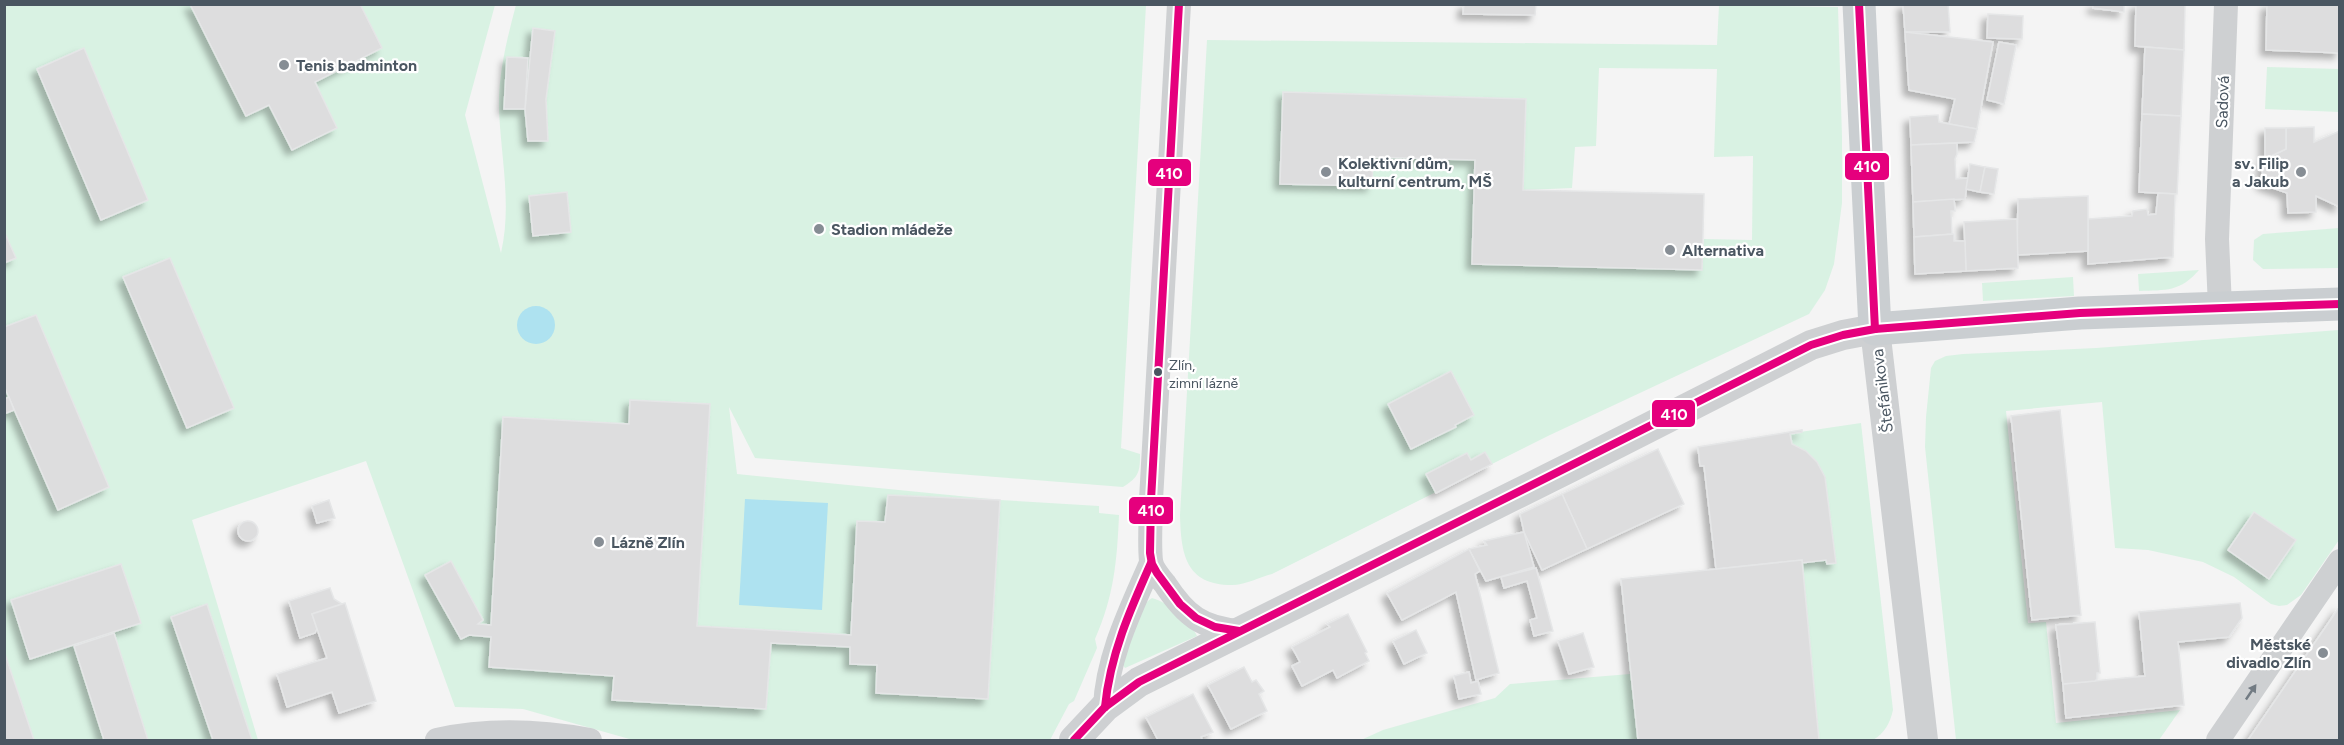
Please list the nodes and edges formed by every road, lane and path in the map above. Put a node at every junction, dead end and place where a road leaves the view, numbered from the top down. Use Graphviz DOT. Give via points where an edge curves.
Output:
graph roads {
  1 [pos="1179,4"];
  2 [pos="2226,4"];
  3 [pos="1858,6"];
  4 [pos="2340,304"];
  5 [pos="2220,307"];
  6 [pos="1875,329"];
  7 [pos="2340,561"];
  8 [pos="1151,563"];
  9 [pos="1239,631"];
  10 [pos="1104,707"];
  11 [pos="533,737"];
  12 [pos="437,741"];
  13 [pos="590,741"];
  14 [pos="1074,741"];
  15 [pos="1923,741"];
  16 [pos="2218,741"];
  1 -- 8 [label="street" via="1151,500"];
  2 -- 5 [label="street, Sadová" via="2217,238"];
  3 -- 6 [label="main road, Štefánikova"];
  4 -- 5 [label="main road"];
  5 -- 6 [label="main road"];
  6 -- 9 [label="street" via="1811,345"];
  6 -- 15 [label="street, Štefánikova"];
  16 -- 7 [label="street, one-way"];
  8 -- 9 [label="street" via="1189,614 1221,630"];
  8 -- 10 [label="street" via="1108,673"];
  9 -- 10 [label="street" via="1139,682"];
  10 -- 14 [label="street"];
  11 -- 12 [label="street" via="484,734"];
  11 -- 13 [label="street" via="562,735"];
}
